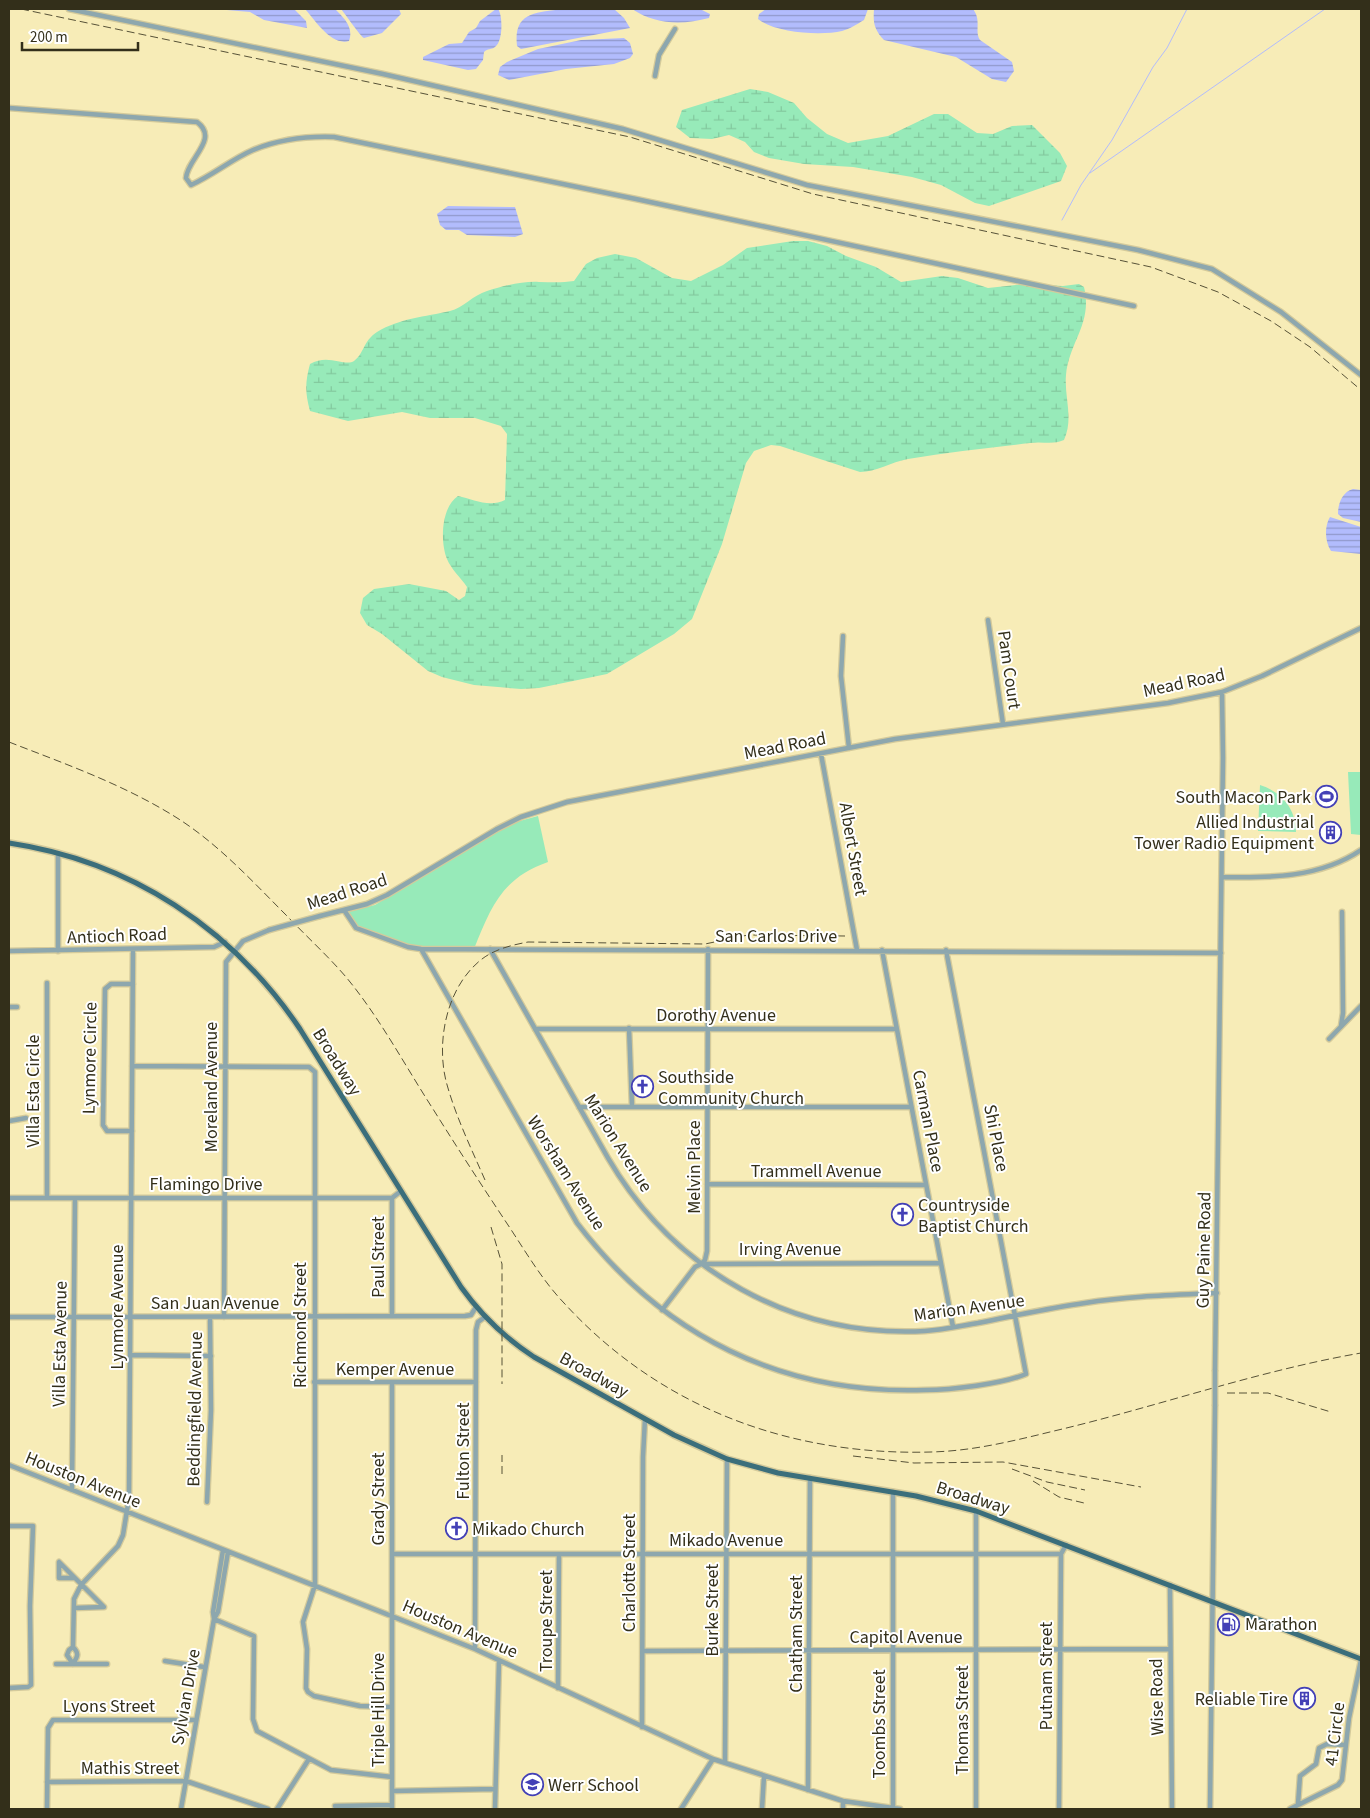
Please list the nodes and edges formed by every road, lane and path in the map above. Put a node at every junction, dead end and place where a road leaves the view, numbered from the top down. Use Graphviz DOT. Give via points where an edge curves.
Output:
graph roads {
  1 [pos="69,9"];
  2 [pos="675,29"];
  3 [pos="655,76"];
  4 [pos="9,108"];
  5 [pos="1134,306"];
  6 [pos="1361,375"];
  7 [pos="988,620"];
  8 [pos="1361,628"];
  9 [pos="842,636"];
  10 [pos="1222,692"];
  11 [pos="1003,724"];
  12 [pos="849,748"];
  13 [pos="821,754"];
  14 [pos="9,843"];
  15 [pos="1361,850"];
  16 [pos="58,853"];
  17 [pos="1222,877"];
  18 [pos="344,910"];
  19 [pos="1342,912"];
  20 [pos="225,942"];
  21 [pos="133,949"];
  22 [pos="421,949"];
  23 [pos="490,949"];
  24 [pos="708,949"];
  25 [pos="857,950"];
  26 [pos="882,950"];
  27 [pos="946,950"];
  28 [pos="9,951"];
  29 [pos="58,951"];
  30 [pos="235,952"];
  31 [pos="1221,953"];
  32 [pos="46,983"];
  33 [pos="133,984"];
  34 [pos="1361,1006"];
  35 [pos="9,1007"];
  36 [pos="18,1007"];
  37 [pos="1341,1026"];
  38 [pos="629,1028"];
  39 [pos="708,1028"];
  40 [pos="535,1029"];
  41 [pos="896,1029"];
  42 [pos="1329,1039"];
  43 [pos="132,1066"];
  44 [pos="225,1067"];
  45 [pos="326,1071"];
  46 [pos="315,1076"];
  47 [pos="632,1106"];
  48 [pos="708,1106"];
  49 [pos="579,1107"];
  50 [pos="911,1107"];
  51 [pos="26,1118"];
  52 [pos="9,1121"];
  53 [pos="132,1132"];
  54 [pos="707,1184"];
  55 [pos="926,1185"];
  56 [pos="401,1191"];
  57 [pos="9,1198"];
  58 [pos="47,1198"];
  59 [pos="75,1198"];
  60 [pos="132,1198"];
  61 [pos="224,1198"];
  62 [pos="314,1198"];
  63 [pos="392,1198"];
  64 [pos="940,1263"];
  65 [pos="702,1264"];
  66 [pos="1217,1293"];
  67 [pos="476,1307"];
  68 [pos="662,1310"];
  69 [pos="1015,1315"];
  70 [pos="74,1316"];
  71 [pos="314,1316"];
  72 [pos="392,1316"];
  73 [pos="9,1317"];
  74 [pos="131,1317"];
  75 [pos="210,1317"];
  76 [pos="224,1317"];
  77 [pos="485,1317"];
  78 [pos="953,1327"];
  79 [pos="131,1355"];
  80 [pos="210,1356"];
  81 [pos="1024,1361"];
  82 [pos="314,1382"];
  83 [pos="392,1382"];
  84 [pos="476,1382"];
  85 [pos="645,1419"];
  86 [pos="727,1459"];
  87 [pos="9,1465"];
  88 [pos="810,1478"];
  89 [pos="72,1490"];
  90 [pos="893,1492"];
  91 [pos="207,1502"];
  92 [pos="976,1511"];
  93 [pos="127,1512"];
  94 [pos="9,1526"];
  95 [pos="1066,1545"];
  96 [pos="226,1551"];
  97 [pos="892,1553"];
  98 [pos="975,1553"];
  99 [pos="392,1554"];
  100 [pos="476,1554"];
  101 [pos="559,1554"];
  102 [pos="643,1554"];
  103 [pos="726,1554"];
  104 [pos="810,1554"];
  105 [pos="1061,1554"];
  106 [pos="74,1578"];
  107 [pos="81,1585"];
  108 [pos="315,1585"];
  109 [pos="1170,1585"];
  110 [pos="1213,1603"];
  111 [pos="74,1608"];
  112 [pos="392,1615"];
  113 [pos="214,1619"];
  114 [pos="74,1647"];
  115 [pos="475,1649"];
  116 [pos="1170,1649"];
  117 [pos="810,1650"];
  118 [pos="975,1650"];
  119 [pos="1060,1650"];
  120 [pos="643,1651"];
  121 [pos="726,1651"];
  122 [pos="893,1651"];
  123 [pos="165,1660"];
  124 [pos="1361,1660"];
  125 [pos="499,1661"];
  126 [pos="56,1664"];
  127 [pos="73,1664"];
  128 [pos="107,1664"];
  129 [pos="204,1667"];
  130 [pos="9,1688"];
  131 [pos="558,1688"];
  132 [pos="392,1707"];
  133 [pos="196,1720"];
  134 [pos="642,1727"];
  135 [pos="1346,1745"];
  136 [pos="309,1759"];
  137 [pos="713,1760"];
  138 [pos="725,1762"];
  139 [pos="764,1776"];
  140 [pos="392,1777"];
  141 [pos="47,1782"];
  142 [pos="186,1782"];
  143 [pos="495,1789"];
  144 [pos="808,1790"];
  145 [pos="392,1791"];
  146 [pos="843,1801"];
  147 [pos="1298,1804"];
  148 [pos="336,1806"];
  149 [pos="892,1806"];
  150 [pos="392,1807"];
  151 [pos="47,1809"];
  152 [pos="181,1809"];
  153 [pos="268,1809"];
  154 [pos="277,1809"];
  155 [pos="495,1809"];
  156 [pos="681,1809"];
  157 [pos="762,1809"];
  158 [pos="843,1809"];
  159 [pos="900,1809"];
  160 [pos="976,1809"];
  161 [pos="1059,1809"];
  162 [pos="1172,1809"];
  163 [pos="1210,1809"];
  164 [pos="1290,1809"];
  1 -- 6 [label="street" via="383,74 624,129 808,184 1138,250 1212,269 1281,312"];
  2 -- 3 [label="street" via="659,55"];
  4 -- 5 [label="street" via="198,122 206,132 206,138 186,172 186,178 192,185 252,151 276,142 313,136 334,137"];
  7 -- 11 [label="street, Pam Court"];
  8 -- 10 [label="street, Mead Road"];
  9 -- 12 [label="street" via="841,676"];
  10 -- 11 [label="street, Mead Road"];
  10 -- 17 [label="street, Guy Paine Road"];
  11 -- 12 [label="street, Mead Road"];
  12 -- 13 [label="street, Mead Road"];
  13 -- 18 [label="street, Mead Road" via="547,807 497,829 387,895"];
  13 -- 25 [label="street, Albert Street"];
  14 -- 16 [label="main road, Broadway"];
  15 -- 17 [label="street" via="1335,863 1292,876"];
  16 -- 20 [label="main road, Broadway" via="101,866 149,888 196,918"];
  16 -- 29 [label="street"];
  17 -- 31 [label="street, Guy Paine Road"];
  18 -- 22 [label="street, San Carlos Drive" via="356,928"];
  18 -- 30 [label="street, Mead Road, bridge" via="269,930 243,941"];
  19 -- 37 [label="street"];
  20 -- 21 [label="street, Antioch Road" via="214,947"];
  20 -- 30 [label="main road, Broadway"];
  21 -- 29 [label="street, Antioch Road"];
  21 -- 33 [label="street, Lynmore Avenue"];
  22 -- 23 [label="street, San Carlos Drive"];
  22 -- 68 [label="street, Worsham Avenue" via="578,1223 607,1259"];
  23 -- 24 [label="street, San Carlos Drive"];
  23 -- 40 [label="street, Marion Avenue"];
  24 -- 25 [label="street, San Carlos Drive"];
  24 -- 39 [label="street, Melvin Place"];
  25 -- 26 [label="street, San Carlos Drive"];
  26 -- 27 [label="street, San Carlos Drive"];
  26 -- 41 [label="street, Carman Place"];
  27 -- 31 [label="street, San Carlos Drive"];
  27 -- 69 [label="street, Shi Place"];
  28 -- 29 [label="street, Antioch Road"];
  30 -- 44 [label="street, Moreland Avenue" via="226,962"];
  30 -- 45 [label="main road, Broadway" via="286,1009"];
  31 -- 66 [label="street, Guy Paine Road"];
  32 -- 58 [label="street, Villa Esta Circle"];
  33 -- 43 [label="street, Lynmore Avenue"];
  33 -- 53 [label="street, Lynmore Circle" via="109,985 105,989 103,1125 107,1131"];
  34 -- 37 [label="street"];
  35 -- 36 [label="street"];
  37 -- 42 [label="street"];
  38 -- 39 [label="street, Dorothy Avenue"];
  38 -- 40 [label="street, Dorothy Avenue"];
  38 -- 47 [label="street"];
  39 -- 41 [label="street, Dorothy Avenue"];
  39 -- 48 [label="street, Melvin Place"];
  40 -- 49 [label="street, Marion Avenue"];
  41 -- 50 [label="street, Carman Place"];
  43 -- 44 [label="street"];
  43 -- 53 [label="street, Lynmore Avenue"];
  44 -- 46 [label="street" via="310,1067"];
  44 -- 61 [label="street, Moreland Avenue"];
  45 -- 46 [label="street"];
  45 -- 56 [label="main road, Broadway"];
  46 -- 62 [label="street, Richmond Street"];
  47 -- 48 [label="street"];
  47 -- 49 [label="street"];
  48 -- 50 [label="street"];
  48 -- 54 [label="street, Melvin Place"];
  49 -- 65 [label="street, Marion Avenue" via="614,1170 636,1200 667,1235"];
  50 -- 55 [label="street, Carman Place"];
  51 -- 52 [label="street"];
  53 -- 60 [label="street, Lynmore Avenue"];
  54 -- 55 [label="street, Trammell Avenue"];
  54 -- 65 [label="street, Melvin Place" via="707,1251"];
  55 -- 64 [label="street, Carman Place"];
  56 -- 63 [label="street"];
  56 -- 67 [label="main road, Broadway"];
  57 -- 58 [label="street, Flamingo Drive"];
  58 -- 59 [label="street, Flamingo Drive"];
  59 -- 60 [label="street, Flamingo Drive"];
  59 -- 70 [label="street, Villa Esta Avenue"];
  60 -- 61 [label="street, Flamingo Drive"];
  60 -- 74 [label="street, Lynmore Avenue"];
  61 -- 62 [label="street, Flamingo Drive"];
  61 -- 76 [label="street, Moreland Avenue"];
  62 -- 63 [label="street, Flamingo Drive"];
  62 -- 71 [label="street, Richmond Street"];
  63 -- 72 [label="street, Paul Street"];
  64 -- 65 [label="street, Irving Avenue"];
  64 -- 78 [label="street, Carman Place"];
  65 -- 68 [label="street" via="695,1267"];
  65 -- 78 [label="street, Marion Avenue" via="752,1296 828,1322 900,1331"];
  66 -- 69 [label="street, Marion Avenue" via="1103,1300"];
  66 -- 110 [label="street, Guy Paine Road, bridge"];
  67 -- 72 [label="street, San Juan Avenue" via="468,1316"];
  67 -- 77 [label="main road, Broadway"];
  68 -- 81 [label="street, Worsham Avenue" via="736,1355 779,1372 843,1387 887,1391 958,1388 1026,1374"];
  69 -- 78 [label="street, Marion Avenue"];
  69 -- 81 [label="street, Shi Place"];
  70 -- 73 [label="street, San Juan Avenue"];
  70 -- 74 [label="street, San Juan Avenue"];
  70 -- 89 [label="street, Villa Esta Avenue"];
  71 -- 72 [label="street, San Juan Avenue"];
  71 -- 76 [label="street, San Juan Avenue"];
  71 -- 82 [label="street, Richmond Street"];
  74 -- 75 [label="street, San Juan Avenue"];
  74 -- 79 [label="street, Lynmore Avenue"];
  75 -- 76 [label="street, San Juan Avenue"];
  75 -- 80 [label="street, Beddingfield Avenue"];
  77 -- 84 [label="street, Fulton Street" via="476,1325"];
  77 -- 85 [label="main road, Broadway" via="534,1358"];
  79 -- 80 [label="street"];
  79 -- 93 [label="street, Lynmore Avenue"];
  80 -- 91 [label="street, Beddingfield Avenue"];
  82 -- 83 [label="street, Kemper Avenue"];
  82 -- 108 [label="street, Richmond Street"];
  83 -- 84 [label="street, Kemper Avenue"];
  83 -- 99 [label="street, Grady Street"];
  84 -- 100 [label="street, Fulton Street"];
  85 -- 86 [label="main road, Broadway"];
  85 -- 102 [label="street, Charlotte Street"];
  86 -- 88 [label="main road, Broadway"];
  86 -- 103 [label="street, Burke Street"];
  87 -- 89 [label="street, Houston Avenue"];
  88 -- 90 [label="main road, Broadway"];
  88 -- 104 [label="street, Chatham Street"];
  89 -- 93 [label="street, Houston Avenue"];
  90 -- 92 [label="main road, Broadway"];
  90 -- 97 [label="street, Toombs Street"];
  92 -- 95 [label="main road, Broadway"];
  92 -- 98 [label="street, Thomas Street"];
  93 -- 96 [label="street, Houston Avenue"];
  93 -- 107 [label="street, Lynmore Avenue" via="118,1546"];
  94 -- 130 [label="street" via="33,1526 30,1687"];
  95 -- 105 [label="street, Putnam Street"];
  95 -- 109 [label="main road, Broadway"];
  96 -- 108 [label="street, Houston Avenue"];
  96 -- 113 [label="street, Sylvian Drive" via="218,1612"];
  97 -- 98 [label="street, Mikado Avenue"];
  97 -- 104 [label="street, Mikado Avenue"];
  97 -- 122 [label="street, Toombs Street"];
  98 -- 105 [label="street, Mikado Avenue"];
  98 -- 118 [label="street, Thomas Street"];
  99 -- 100 [label="street, Mikado Avenue"];
  99 -- 112 [label="street, Grady Street"];
  100 -- 101 [label="street, Mikado Avenue"];
  100 -- 115 [label="street, Fulton Street"];
  101 -- 102 [label="street, Mikado Avenue"];
  101 -- 131 [label="street, Troupe Street"];
  102 -- 103 [label="street, Mikado Avenue"];
  102 -- 120 [label="street, Charlotte Street"];
  103 -- 104 [label="street, Mikado Avenue"];
  103 -- 121 [label="street, Burke Street"];
  104 -- 117 [label="street, Chatham Street"];
  105 -- 119 [label="street, Putnam Street"];
  106 -- 107 [label="street"];
  107 -- 111 [label="street, Lynmore Avenue" via="74,1599"];
  107 -- 111 [label="street" via="104,1608"];
  108 -- 112 [label="street, Houston Avenue"];
  108 -- 132 [label="street, Richmond Street" via="303,1622 308,1692 360,1706"];
  109 -- 110 [label="main road, Broadway"];
  109 -- 116 [label="street, Wise Road"];
  110 -- 124 [label="main road, Broadway"];
  110 -- 163 [label="street, Guy Paine Road"];
  111 -- 114 [label="street, Lynmore Avenue"];
  112 -- 115 [label="street, Houston Avenue"];
  112 -- 132 [label="street, Triple Hill Drive"];
  113 -- 129 [label="street, Sylvian Drive"];
  113 -- 136 [label="street" via="254,1636 255,1729"];
  114 -- 127 [label="street, Lynmore Avenue" via="78,1657"];
  114 -- 127 [label="street, Lynmore Avenue" via="67,1655"];
  115 -- 125 [label="street, Houston Avenue"];
  116 -- 119 [label="street, Capitol Avenue"];
  116 -- 162 [label="street, Wise Road"];
  117 -- 121 [label="street, Capitol Avenue"];
  117 -- 122 [label="street, Capitol Avenue"];
  117 -- 144 [label="street, Chatham Street"];
  118 -- 119 [label="street, Capitol Avenue"];
  118 -- 122 [label="street, Capitol Avenue"];
  118 -- 160 [label="street, Thomas Street"];
  119 -- 161 [label="street, Putnam Street"];
  120 -- 121 [label="street, Capitol Avenue"];
  120 -- 134 [label="street, Charlotte Street"];
  121 -- 138 [label="street, Burke Street"];
  122 -- 149 [label="street, Toombs Street"];
  123 -- 129 [label="street"];
  124 -- 135 [label="street, 41 Circle"];
  125 -- 131 [label="street, Houston Avenue"];
  125 -- 143 [label="street"];
  126 -- 127 [label="street"];
  127 -- 128 [label="street"];
  129 -- 133 [label="street, Sylvian Drive"];
  131 -- 134 [label="street, Houston Avenue"];
  132 -- 140 [label="street, Triple Hill Drive"];
  133 -- 141 [label="street, Lyons Street" via="53,1720 48,1728"];
  133 -- 142 [label="street, Sylvian Drive"];
  134 -- 137 [label="street, Houston Avenue"];
  135 -- 147 [label="street, 41 Circle" via="1341,1782"];
  135 -- 147 [label="street" via="1319,1748 1316,1764 1300,1776"];
  136 -- 140 [label="street" via="334,1771"];
  136 -- 154 [label="street"];
  137 -- 138 [label="street, Houston Avenue"];
  137 -- 156 [label="street"];
  138 -- 139 [label="street, Houston Avenue"];
  139 -- 144 [label="street, Houston Avenue"];
  139 -- 157 [label="street"];
  140 -- 145 [label="street, Triple Hill Drive"];
  141 -- 142 [label="street, Mathis Street"];
  141 -- 151 [label="street, Lyons Street"];
  142 -- 152 [label="street, Sylvian Drive"];
  142 -- 153 [label="street, Mathis Street"];
  143 -- 145 [label="street"];
  143 -- 155 [label="street"];
  144 -- 146 [label="street, Houston Avenue"];
  145 -- 150 [label="street, Triple Hill Drive"];
  146 -- 149 [label="street, Houston Avenue"];
  146 -- 158 [label="street"];
  147 -- 164 [label="street, 41 Circle"];
  148 -- 150 [label="street, Triple Hill Drive"];
  149 -- 159 [label="street, Houston Avenue"];
}
